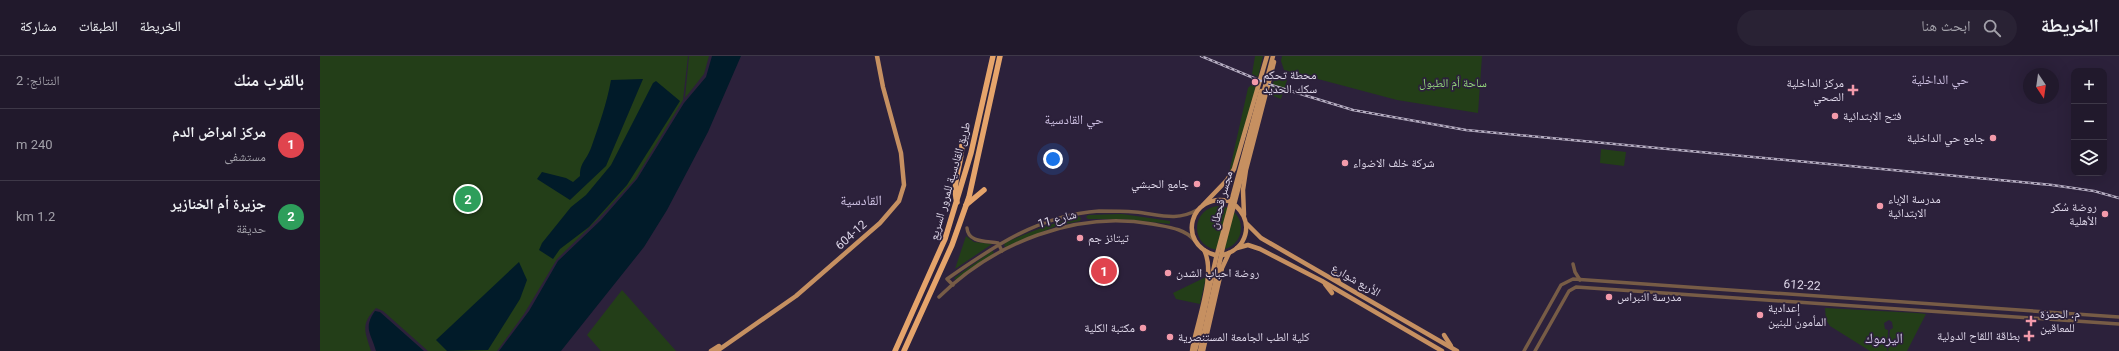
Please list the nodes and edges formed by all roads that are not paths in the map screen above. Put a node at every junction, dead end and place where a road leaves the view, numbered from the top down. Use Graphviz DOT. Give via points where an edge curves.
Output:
graph roads {
  1 [pos="877,56"];
  2 [pos="993,56"];
  3 [pos="1000,56"];
  4 [pos="1271,56"];
  5 [pos="962,141"];
  6 [pos="984,190"];
  7 [pos="957,202"];
  8 [pos="1229,202"];
  9 [pos="966,205"];
  10 [pos="1203,205"];
  11 [pos="1236,206"];
  12 [pos="1198,209"];
  13 [pos="1083,213"];
  14 [pos="1244,215"];
  15 [pos="1084,222"];
  16 [pos="1247,224"];
  17 [pos="966,228"];
  18 [pos="1194,240"];
  19 [pos="998,243"];
  20 [pos="1237,248"];
  21 [pos="1204,250"];
  22 [pos="1002,251"];
  23 [pos="1229,253"];
  24 [pos="1215,255"];
  25 [pos="1223,255"];
  26 [pos="1574,264"];
  27 [pos="1335,274"];
  28 [pos="1580,280"];
  29 [pos="1322,281"];
  30 [pos="1339,282"];
  31 [pos="952,285"];
  32 [pos="1764,292"];
  33 [pos="1332,293"];
  34 [pos="939,297"];
  35 [pos="1764,299"];
  36 [pos="1916,303"];
  37 [pos="1549,306"];
  38 [pos="1916,310"];
  39 [pos="1557,311"];
  40 [pos="2119,317"];
  41 [pos="2119,324"];
  42 [pos="1444,335"];
  43 [pos="1201,336"];
  44 [pos="731,340"];
  45 [pos="1452,348"];
  46 [pos="711,351"];
  47 [pos="717,351"];
  48 [pos="895,351"];
  49 [pos="904,351"];
  50 [pos="1192,351"];
  51 [pos="1195,351"];
  52 [pos="1201,351"];
  53 [pos="1442,351"];
  54 [pos="1457,351"];
  55 [pos="1524,351"];
  56 [pos="1535,351"];
  1 -- 44 [label="main road, 604-12" via="901,153 904,185 898,201 880,223 796,296"];
  2 -- 7 [label="highway, طريق القادسية للمرور السريع"];
  3 -- 9 [label="highway, طريق القادسية للمرور السريع"];
  4 -- 10 [label="main road" via="1234,169"];
  4 -- 14 [label="main road" via="1246,170 1243,190"];
  4 -- 43 [label="main road, مجسر قحطان, bridge"];
  5 -- 7 [label="highway" via="955,187"];
  6 -- 9 [label="highway"];
  7 -- 48 [label="highway, طريق القادسية للمرور السريع" via="945,239"];
  8 -- 10 [label="main road" via="1216,200"];
  9 -- 49 [label="highway, طريق القادسية للمرور السريع" via="952,245"];
  10 -- 12 [label="main road"];
  11 -- 14 [label="main road"];
  12 -- 13 [label="street, شارع 11" via="1184,216 1172,218 1128,211"];
  12 -- 18 [label="main road" via="1192,224"];
  13 -- 15 [label="street"];
  13 -- 19 [label="street, شارع 11" via="1060,217"];
  14 -- 16 [label="main road"];
  15 -- 18 [label="street, شارع 11" via="1147,223 1177,229"];
  15 -- 22 [label="street, شارع 11" via="1038,234"];
  16 -- 20 [label="main road" via="1244,240"];
  16 -- 30 [label="main road, الأربع شوارع" via="1261,238"];
  17 -- 19 [label="street" via="972,239"];
  18 -- 21 [label="main road"];
  19 -- 22 [label="street"];
  19 -- 31 [label="street, شارع 11" via="947,278"];
  20 -- 23 [label="main road"];
  20 -- 29 [label="main road, الأربع شوارع" via="1248,245 1260,249"];
  21 -- 24 [label="main road"];
  21 -- 50 [label="main road" via="1208,273"];
  22 -- 31 [label="street, شارع 11"];
  23 -- 25 [label="main road"];
  23 -- 52 [label="main road" via="1222,268"];
  26 -- 28 [label="street"];
  27 -- 30 [label="main road"];
  28 -- 32 [label="street, 612-22"];
  28 -- 37 [label="street, 612-22" via="1569,280 1561,285"];
  29 -- 33 [label="main road"];
  29 -- 53 [label="main road, الأربع شوارع" via="1418,340"];
  30 -- 45 [label="main road, الأربع شوارع"];
  31 -- 34 [label="street, شارع 11"];
  32 -- 35 [label="street"];
  32 -- 36 [label="street, 612-22"];
  35 -- 38 [label="street, 612-22"];
  35 -- 39 [label="street, 612-22" via="1576,286 1569,291"];
  36 -- 38 [label="street"];
  36 -- 40 [label="street, 612-22"];
  37 -- 39 [label="street"];
  37 -- 55 [label="street, 612-22"];
  38 -- 41 [label="street, 612-22"];
  39 -- 56 [label="street, 612-22"];
  42 -- 45 [label="main road"];
  43 -- 51 [label="main road, مجسر قحطان"];
  43 -- 52 [label="main road, مجسر قحطان"];
  44 -- 46 [label="main road, 604-12"];
  44 -- 47 [label="main road, 604-12"];
  45 -- 54 [label="main road, الأربع شوارع"];
}
